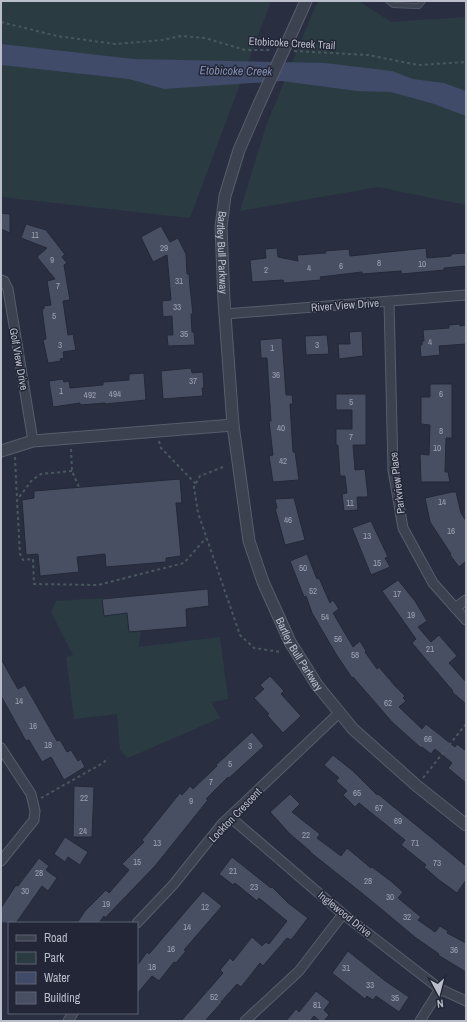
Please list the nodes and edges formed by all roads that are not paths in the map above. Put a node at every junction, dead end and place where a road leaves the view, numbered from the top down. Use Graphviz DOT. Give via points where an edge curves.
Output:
graph roads {
  1 [pos="306,1"];
  2 [pos="388,1"];
  3 [pos="423,1"];
  4 [pos="1,280"];
  5 [pos="466,295"];
  6 [pos="389,302"];
  7 [pos="225,314"];
  8 [pos="233,425"];
  9 [pos="34,441"];
  10 [pos="1,451"];
  11 [pos="466,600"];
  12 [pos="455,608"];
  13 [pos="466,620"];
  14 [pos="339,713"];
  15 [pos="1,748"];
  16 [pos="230,816"];
  17 [pos="466,825"];
  18 [pos="1,861"];
  19 [pos="343,914"];
  20 [pos="138,922"];
  21 [pos="440,989"];
  22 [pos="466,1001"];
  23 [pos="245,1021"];
  24 [pos="420,1021"];
  1 -- 7 [label="street, Bartley Bull Parkway, bridge" via="239,150 225,196 221,227"];
  2 -- 3 [label="lane" via="394,5 419,6"];
  4 -- 9 [label="street, Golf View Drive" via="8,289"];
  5 -- 6 [label="street, River View Drive"];
  6 -- 7 [label="street, River View Drive"];
  6 -- 12 [label="street, Parkview Place" via="393,470 403,528 433,583"];
  7 -- 8 [label="street, Bartley Bull Parkway"];
  8 -- 9 [label="street"];
  8 -- 14 [label="street, Bartley Bull Parkway" via="250,542 263,582 290,642 317,686"];
  9 -- 10 [label="street"];
  11 -- 12 [label="street"];
  12 -- 13 [label="street, Parkview Place"];
  14 -- 16 [label="street, Lockton Crescent"];
  14 -- 17 [label="street, Bartley Bull Parkway" via="353,729 417,786"];
  15 -- 18 [label="street" via="31,794 35,812 34,820"];
  16 -- 19 [label="street, Inglewood Drive"];
  16 -- 20 [label="street, Lockton Crescent" via="173,885"];
  19 -- 21 [label="street, Inglewood Drive"];
  19 -- 23 [label="street" via="299,971"];
  21 -- 22 [label="street, Inglewood Drive"];
  21 -- 24 [label="street"];
}
